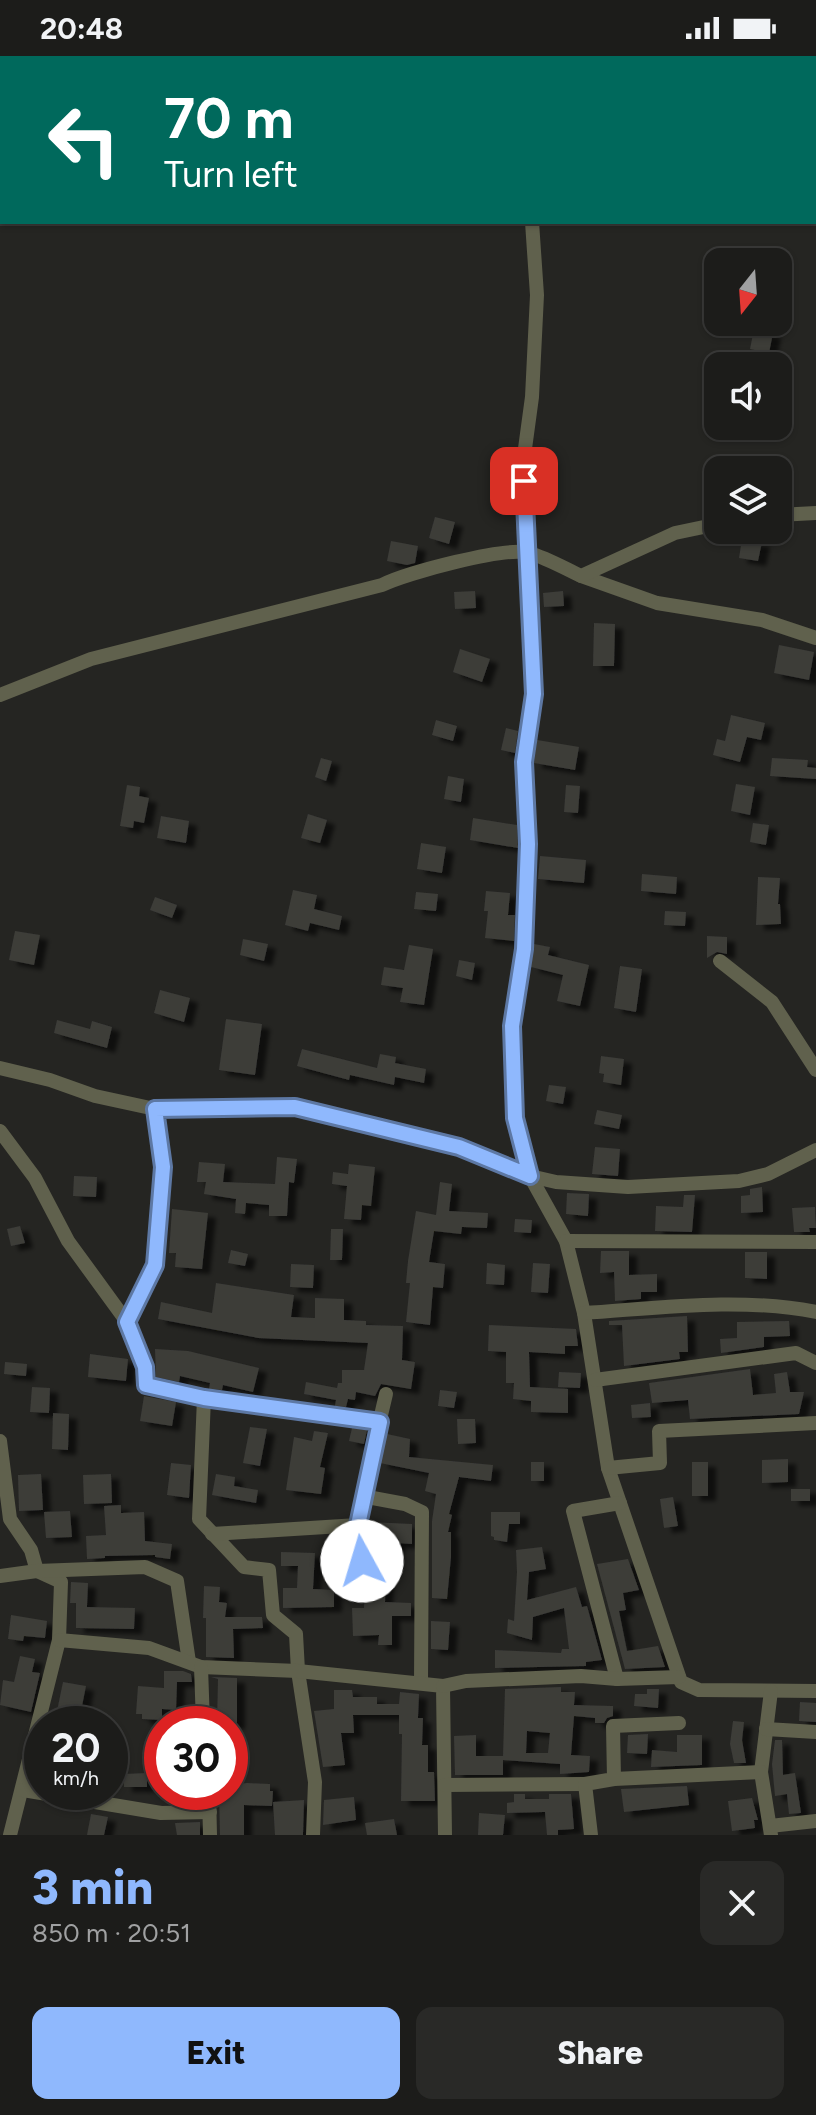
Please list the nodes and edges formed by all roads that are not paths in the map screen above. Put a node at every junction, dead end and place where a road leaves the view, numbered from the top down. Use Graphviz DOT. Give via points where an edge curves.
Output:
graph roads {
  1 [pos="532,224"];
  2 [pos="816,513"];
  3 [pos="792,514"];
  4 [pos="704,527"];
  5 [pos="526,552"];
  6 [pos="581,576"];
  7 [pos="816,638"];
  8 [pos="0,695"];
  9 [pos="720,961"];
  10 [pos="0,1068"];
  11 [pos="816,1070"];
  12 [pos="155,1109"];
  13 [pos="0,1131"];
  14 [pos="816,1150"];
  15 [pos="530,1176"];
  16 [pos="566,1241"];
  17 [pos="816,1242"];
  18 [pos="816,1312"];
  19 [pos="584,1313"];
  20 [pos="127,1322"];
  21 [pos="816,1363"];
  22 [pos="595,1380"];
  23 [pos="386,1394"];
  24 [pos="204,1398"];
  25 [pos="380,1422"];
  26 [pos="816,1423"];
  27 [pos="0,1441"];
  28 [pos="608,1468"];
  29 [pos="362,1496"];
  30 [pos="620,1503"];
  31 [pos="358,1525"];
  32 [pos="212,1534"];
  33 [pos="362,1561"];
  34 [pos="37,1571"];
  35 [pos="0,1576"];
  36 [pos="59,1640"];
  37 [pos="195,1664"];
  38 [pos="298,1671"];
  39 [pos="679,1677"];
  40 [pos="617,1679"];
  41 [pos="421,1683"];
  42 [pos="443,1686"];
  43 [pos="771,1691"];
  44 [pos="816,1691"];
  45 [pos="201,1706"];
  46 [pos="679,1723"];
  47 [pos="766,1729"];
  48 [pos="816,1732"];
  49 [pos="761,1772"];
  50 [pos="614,1779"];
  51 [pos="585,1784"];
  52 [pos="445,1785"];
  53 [pos="23,1790"];
  54 [pos="210,1812"];
  55 [pos="816,1821"];
  56 [pos="770,1831"];
  57 [pos="10,1835"];
  58 [pos="210,1835"];
  59 [pos="313,1835"];
  60 [pos="445,1835"];
  61 [pos="591,1835"];
  1 -- 5 [label="street" via="537,295 524,456"];
  2 -- 3 [label="street"];
  4 -- 6 [label="street" via="675,533"];
  5 -- 6 [label="street"];
  5 -- 8 [label="street" via="399,577 91,659"];
  5 -- 15 [label="street" via="534,694 524,762 524,949 512,1026 515,1118"];
  6 -- 7 [label="street" via="657,603 762,620"];
  9 -- 11 [label="street" via="772,1002"];
  10 -- 12 [label="street"];
  12 -- 15 [label="street" via="295,1107 459,1147"];
  12 -- 20 [label="street" via="163,1167 155,1265"];
  13 -- 20 [label="street" via="35,1178 68,1241"];
  14 -- 15 [label="street" via="768,1174 739,1181 628,1187"];
  15 -- 16 [label="street"];
  16 -- 17 [label="street"];
  16 -- 19 [label="street"];
  18 -- 19 [label="street" via="759,1305"];
  19 -- 22 [label="street"];
  20 -- 24 [label="street" via="145,1367 146,1385"];
  21 -- 22 [label="street" via="796,1353"];
  22 -- 28 [label="street"];
  23 -- 25 [label="street"];
  24 -- 25 [label="street"];
  24 -- 32 [label="street" via="199,1519"];
  25 -- 29 [label="street"];
  26 -- 28 [label="street" via="659,1431 660,1463"];
  27 -- 34 [label="street" via="10,1519 31,1550"];
  28 -- 30 [label="street"];
  29 -- 31 [label="street"];
  29 -- 41 [label="street" via="422,1512"];
  30 -- 39 [label="street"];
  30 -- 40 [label="street" via="573,1511"];
  31 -- 32 [label="street"];
  31 -- 33 [label="street"];
  32 -- 38 [label="street" via="244,1567 269,1570 273,1615 296,1634"];
  34 -- 35 [label="street"];
  34 -- 36 [label="street" via="61,1582"];
  34 -- 37 [label="street" via="145,1567 177,1581"];
  36 -- 37 [label="street" via="149,1648"];
  36 -- 53 [label="street"];
  37 -- 38 [label="street"];
  37 -- 45 [label="street"];
  38 -- 41 [label="street"];
  38 -- 59 [label="street" via="315,1782"];
  39 -- 40 [label="street"];
  39 -- 43 [label="street" via="699,1690"];
  40 -- 42 [label="street" via="581,1676"];
  41 -- 42 [label="street"];
  42 -- 52 [label="street"];
  43 -- 44 [label="street"];
  43 -- 47 [label="street"];
  46 -- 50 [label="street" via="613,1726"];
  47 -- 48 [label="street"];
  47 -- 49 [label="street"];
  49 -- 50 [label="street"];
  49 -- 56 [label="street"];
  50 -- 51 [label="street"];
  51 -- 52 [label="street"];
  51 -- 61 [label="street"];
  52 -- 60 [label="street"];
  53 -- 54 [label="street" via="161,1813"];
  53 -- 57 [label="street"];
  54 -- 58 [label="street"];
  55 -- 56 [label="street"];
}
